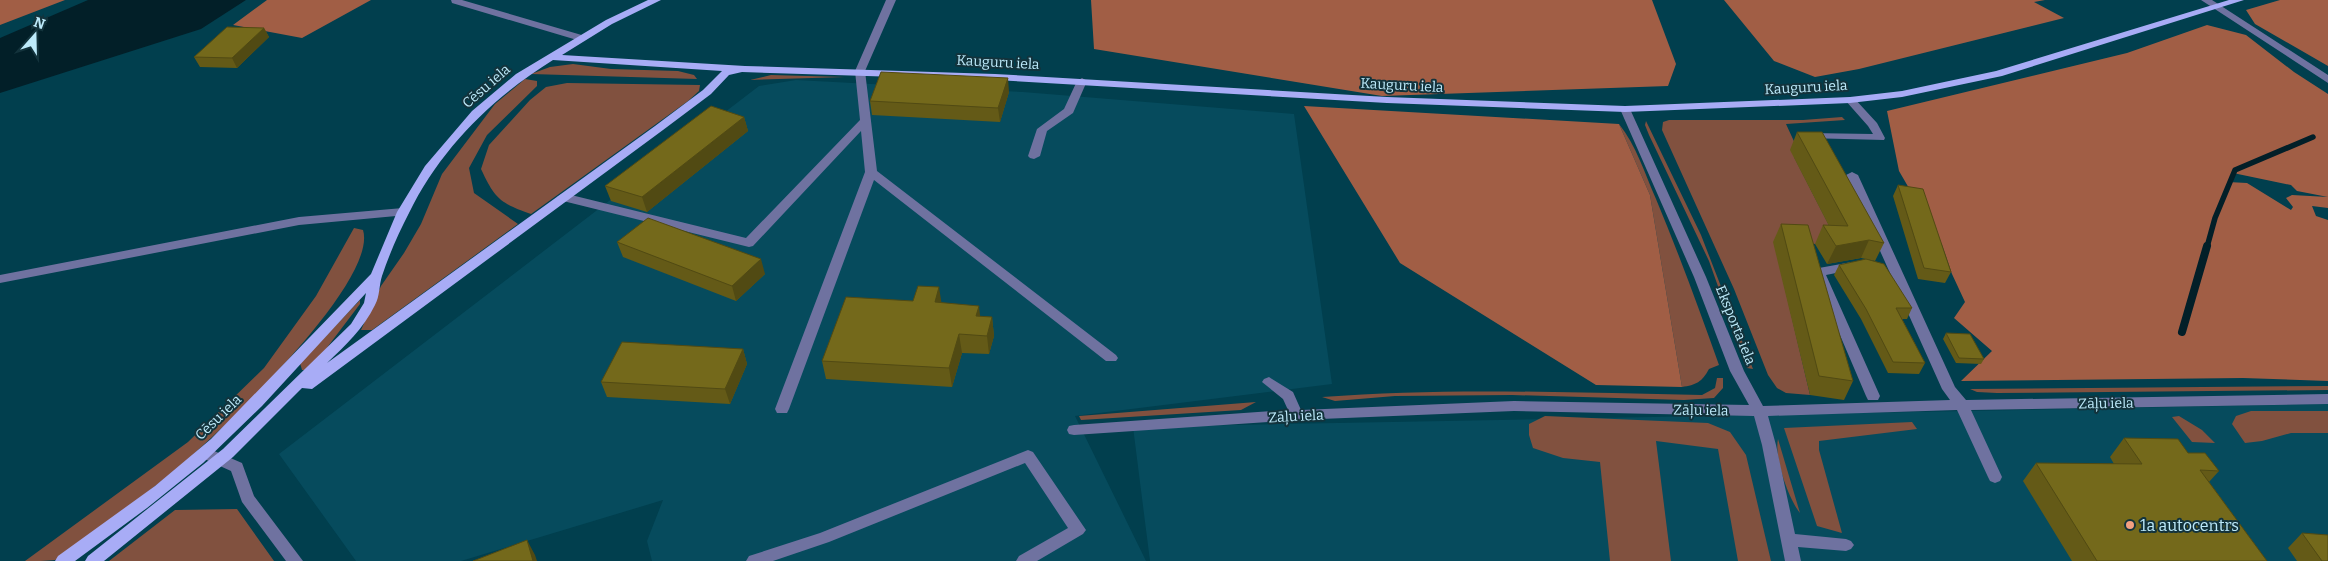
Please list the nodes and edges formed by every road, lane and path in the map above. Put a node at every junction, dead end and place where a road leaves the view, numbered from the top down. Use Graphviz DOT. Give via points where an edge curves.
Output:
graph roads {
  1 [pos="656,0"];
  2 [pos="891,0"];
  3 [pos="2239,0"];
  4 [pos="455,1"];
  5 [pos="2211,3"];
  6 [pos="582,38"];
  7 [pos="551,57"];
  8 [pos="745,68"];
  9 [pos="860,71"];
  10 [pos="2328,80"];
  11 [pos="1082,82"];
  12 [pos="1850,100"];
  13 [pos="1625,109"];
  14 [pos="865,121"];
  15 [pos="1801,136"];
  16 [pos="1034,156"];
  17 [pos="870,172"];
  18 [pos="1852,175"];
  19 [pos="563,197"];
  20 [pos="402,212"];
  21 [pos="1896,272"];
  22 [pos="376,276"];
  23 [pos="0,279"];
  24 [pos="1111,358"];
  25 [pos="1269,382"];
  26 [pos="1873,396"];
  27 [pos="2328,399"];
  28 [pos="1962,405"];
  29 [pos="782,410"];
  30 [pos="1759,410"];
  31 [pos="1297,415"];
  32 [pos="266,416"];
  33 [pos="1074,430"];
  34 [pos="205,452"];
  35 [pos="221,458"];
  36 [pos="1995,477"];
  37 [pos="1789,540"];
  38 [pos="1846,545"];
  39 [pos="63,561"];
  40 [pos="93,561"];
  41 [pos="295,561"];
  42 [pos="754,561"];
  43 [pos="1024,561"];
  44 [pos="1793,561"];
  1 -- 6 [label="main road, Cēsu iela"];
  2 -- 9 [label="street"];
  3 -- 5 [label="main road, Kauguru iela"];
  4 -- 6 [label="street"];
  5 -- 10 [label="street"];
  5 -- 12 [label="main road, Kauguru iela" via="2094,46 1998,74 1902,94"];
  6 -- 7 [label="main road, Cēsu iela"];
  7 -- 8 [label="main road, Kauguru iela"];
  7 -- 20 [label="main road, Cēsu iela" via="520,76 476,113 431,166"];
  8 -- 9 [label="main road, Kauguru iela"];
  8 -- 19 [label="main road" via="725,73 707,92"];
  9 -- 11 [label="main road, Kauguru iela"];
  9 -- 14 [label="street"];
  11 -- 13 [label="main road, Kauguru iela" via="1388,100"];
  11 -- 16 [label="street" via="1069,111 1042,129"];
  12 -- 13 [label="main road, Kauguru iela"];
  12 -- 15 [label="street" via="1873,125 1880,138"];
  13 -- 30 [label="street, Eksporta iela" via="1700,277 1737,371"];
  14 -- 17 [label="street"];
  14 -- 19 [label="street" via="750,243"];
  17 -- 24 [label="street"];
  17 -- 29 [label="street"];
  18 -- 21 [label="street"];
  19 -- 32 [label="main road"];
  20 -- 22 [label="main road, Cēsu iela"];
  20 -- 23 [label="street" via="300,222"];
  21 -- 26 [label="street" via="1860,264 1819,272"];
  21 -- 28 [label="street" via="1949,389"];
  22 -- 32 [label="main road, Cēsu iela" via="370,303 356,327"];
  22 -- 34 [label="main road, Cēsu iela" via="342,306 260,398"];
  25 -- 31 [label="street" via="1288,396"];
  27 -- 28 [label="street, Zāļu iela"];
  28 -- 30 [label="street, Zāļu iela"];
  28 -- 36 [label="street"];
  30 -- 31 [label="street, Zāļu iela" via="1514,406"];
  30 -- 37 [label="street, Eksporta iela"];
  31 -- 33 [label="street, Zāļu iela"];
  32 -- 35 [label="main road, Cēsu iela"];
  34 -- 35 [label="street"];
  34 -- 39 [label="main road, Cēsu iela"];
  35 -- 40 [label="main road, Cēsu iela"];
  35 -- 41 [label="street" via="237,467 247,498"];
  37 -- 38 [label="street"];
  37 -- 44 [label="street, Eksporta iela"];
  42 -- 43 [label="street" via="824,538 1028,456 1078,530"];
}
